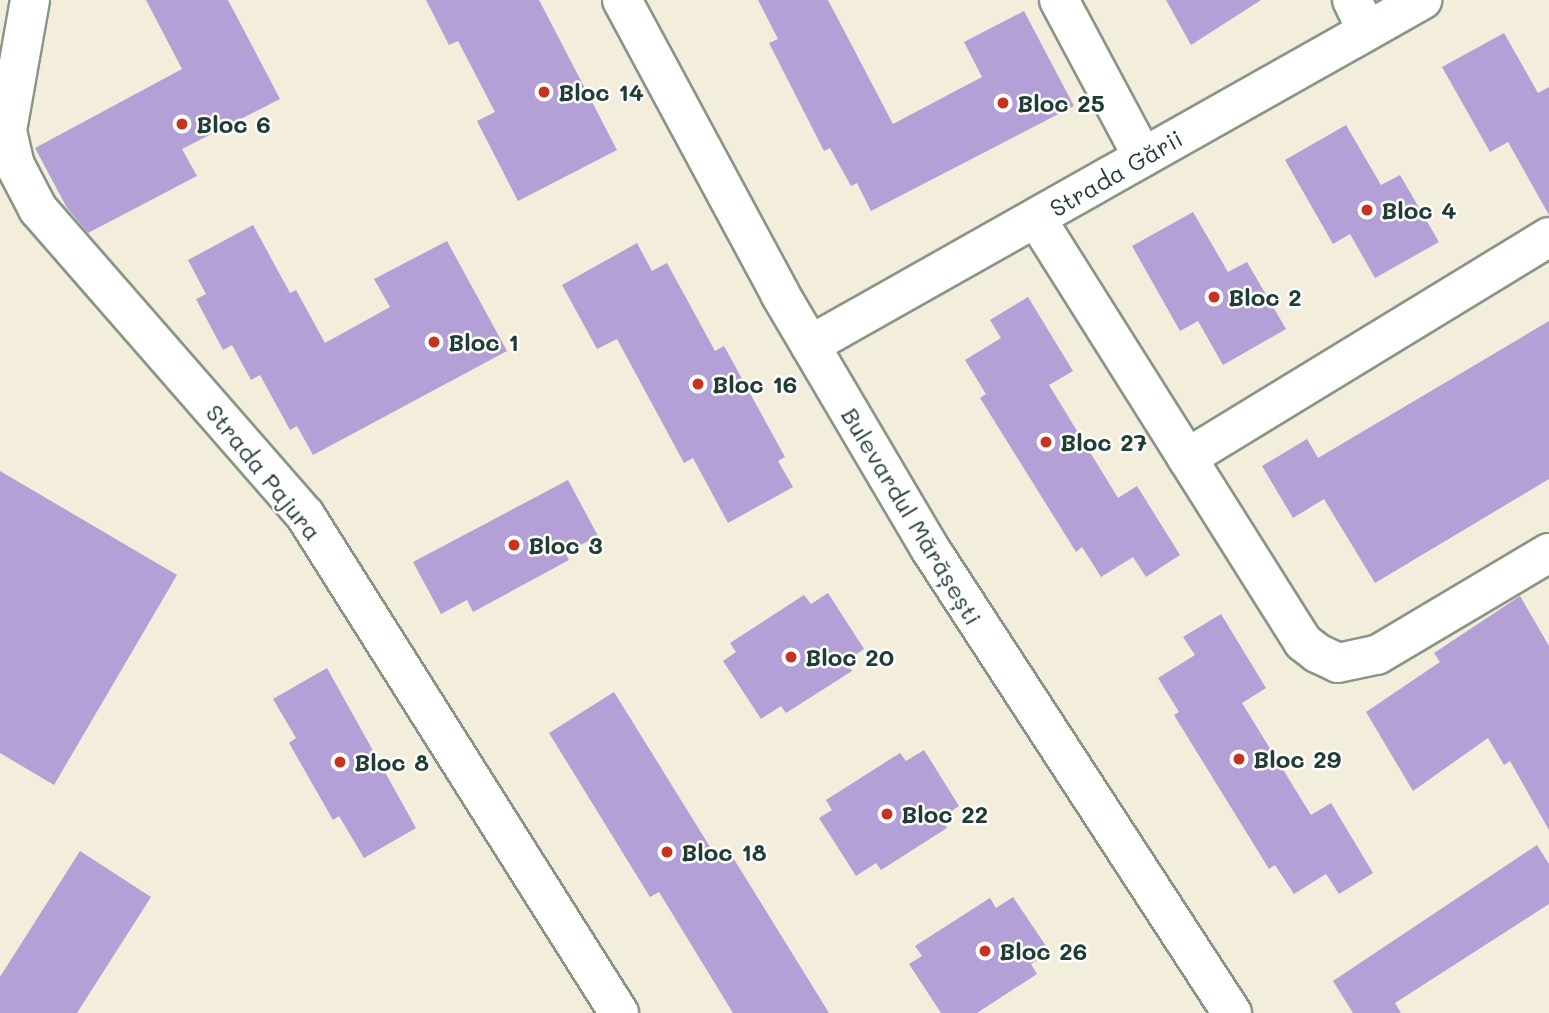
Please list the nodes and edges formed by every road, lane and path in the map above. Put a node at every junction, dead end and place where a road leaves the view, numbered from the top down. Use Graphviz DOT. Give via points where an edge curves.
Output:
graph roads {
  1 [pos="30,0"];
  2 [pos="622,0"];
  3 [pos="1059,0"];
  4 [pos="1422,0"];
  5 [pos="1360,15"];
  6 [pos="1143,157"];
  7 [pos="1036,218"];
  8 [pos="1549,237"];
  9 [pos="810,345"];
  10 [pos="1187,458"];
  11 [pos="1549,553"];
  12 [pos="619,1013"];
  13 [pos="1232,1013"];
  1 -- 12 [label="main road, Strada Pajura" via="7,131 15,165 38,209 305,515"];
  2 -- 9 [label="main road, Bulevardul Mărășești"];
  3 -- 6 [label="main road"];
  4 -- 5 [label="main road, Strada Gării"];
  5 -- 6 [label="main road, Strada Gării"];
  6 -- 7 [label="main road, Strada Gării"];
  7 -- 9 [label="main road, Strada Gării"];
  7 -- 10 [label="main road"];
  8 -- 10 [label="main road"];
  9 -- 13 [label="main road, Bulevardul Mărășești" via="958,594"];
  10 -- 11 [label="main road" via="1303,642 1338,663 1377,655"];
}
